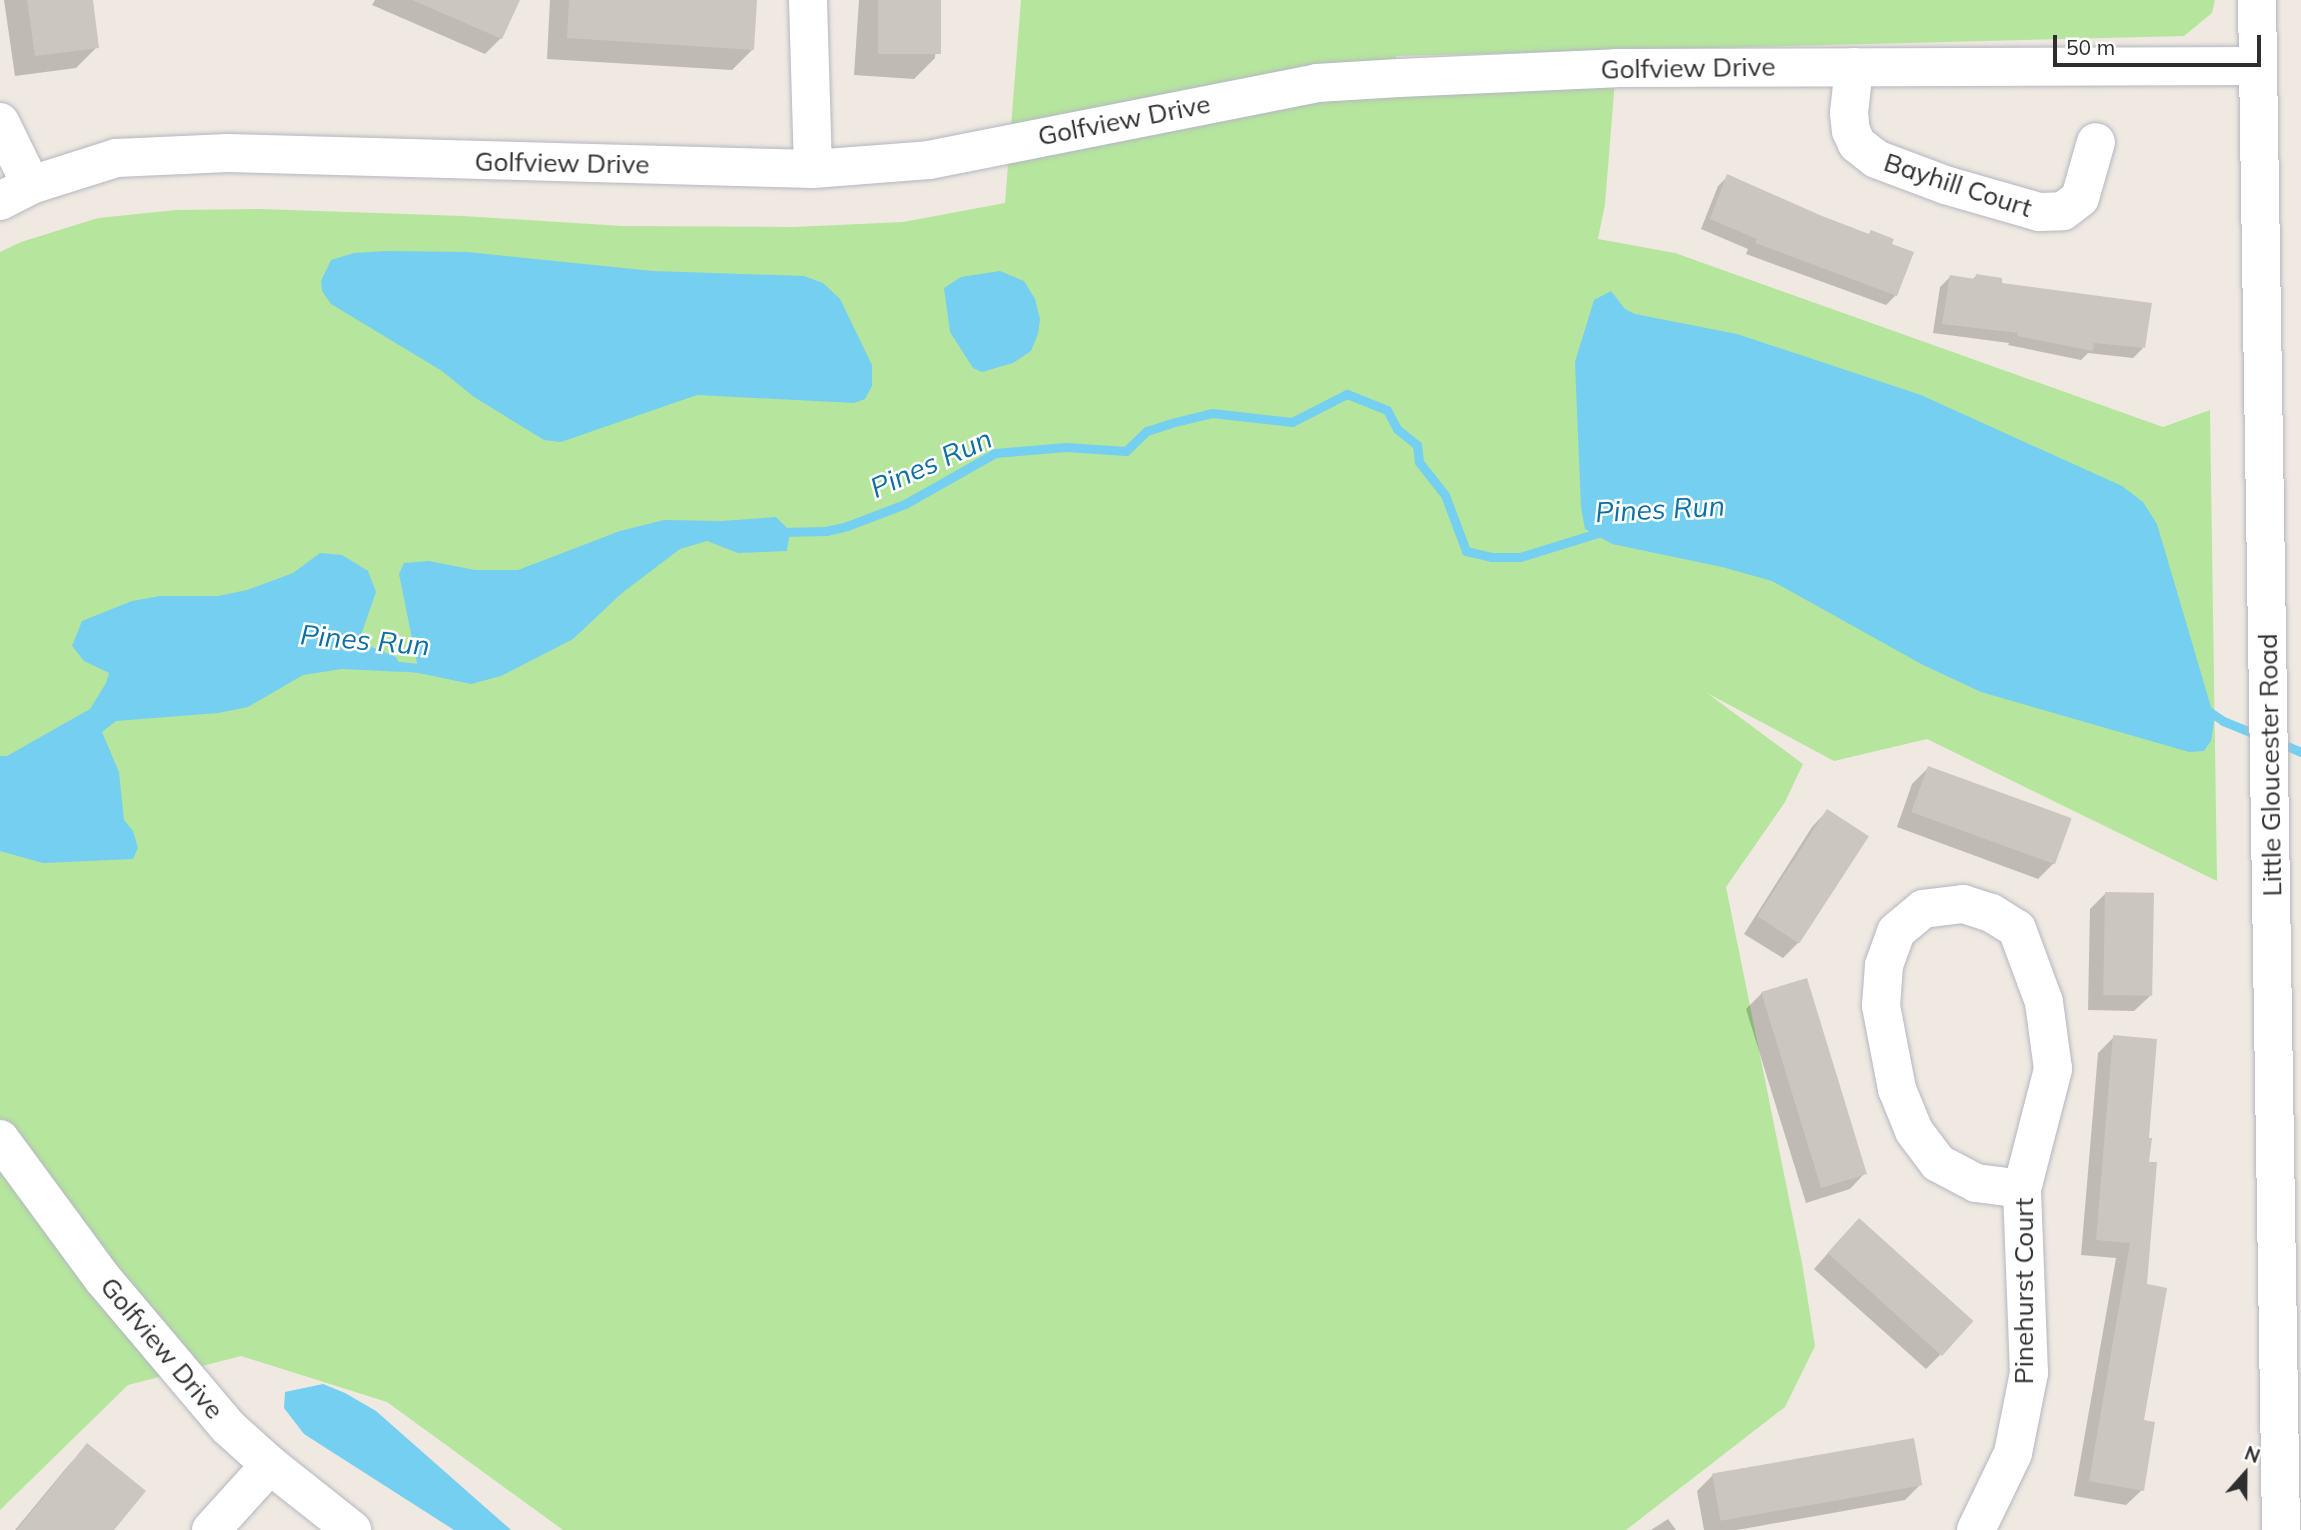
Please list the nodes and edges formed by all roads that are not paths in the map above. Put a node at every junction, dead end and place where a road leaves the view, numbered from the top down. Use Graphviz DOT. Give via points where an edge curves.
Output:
graph roads {
  1 [pos="808,0"];
  2 [pos="2257,0"];
  3 [pos="2258,66"];
  4 [pos="1854,67"];
  5 [pos="0,122"];
  6 [pos="2096,142"];
  7 [pos="813,169"];
  8 [pos="15,193"];
  9 [pos="0,1139"];
  10 [pos="2022,1189"];
  11 [pos="270,1465"];
  12 [pos="211,1530"];
  13 [pos="352,1530"];
  14 [pos="1976,1530"];
  15 [pos="2281,1530"];
  1 -- 7 [label="street"];
  2 -- 3 [label="street, Little Gloucester Road"];
  3 -- 4 [label="street, Golfview Drive"];
  3 -- 15 [label="street, Little Gloucester Road"];
  4 -- 6 [label="street, Bayhill Court" via="1849,113 1857,144 1876,159 1945,186 2039,212 2063,211 2080,198"];
  4 -- 7 [label="street, Golfview Drive" via="1616,68 1317,83 929,160"];
  5 -- 8 [label="street"];
  7 -- 8 [label="street, Golfview Drive" via="228,153 116,158"];
  9 -- 11 [label="street, Golfview Drive" via="103,1279 228,1427"];
  10 -- 10 [label="street, Pinehurst Court" via="2053,1069 2044,1002 2017,929 1991,913 1963,904 1923,909 1896,932 1884,965 1881,1006 1897,1089 1914,1132 1938,1163 1976,1183"];
  10 -- 14 [label="street, Pinehurst Court" via="2029,1373 2013,1453"];
  11 -- 12 [label="street"];
  11 -- 13 [label="street, Golfview Drive"];
}
